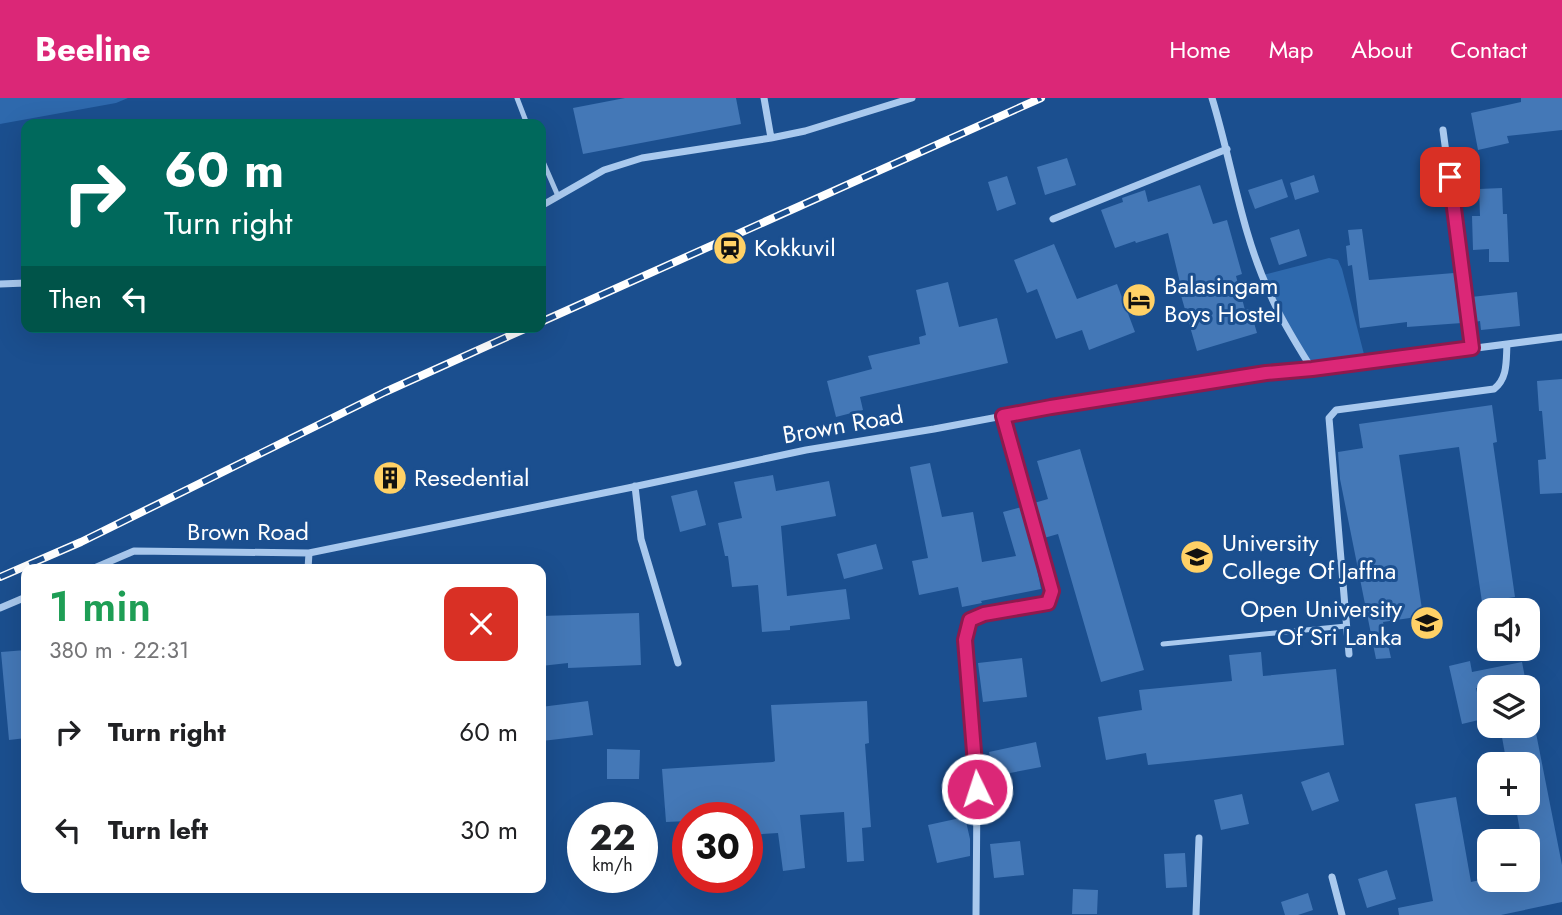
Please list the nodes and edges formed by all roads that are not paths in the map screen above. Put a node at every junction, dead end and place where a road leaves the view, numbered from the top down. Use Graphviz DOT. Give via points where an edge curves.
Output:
graph roads {
  1 [pos="517,98"];
  2 [pos="764,98"];
  3 [pos="912,98"];
  4 [pos="1212,98"];
  5 [pos="525,119"];
  6 [pos="1443,130"];
  7 [pos="771,138"];
  8 [pos="1227,149"];
  9 [pos="546,169"];
  10 [pos="558,197"];
  11 [pos="546,203"];
  12 [pos="1053,219"];
  13 [pos="21,283"];
  14 [pos="0,284"];
  15 [pos="1562,337"];
  16 [pos="1507,344"];
  17 [pos="1472,348"];
  18 [pos="1312,369"];
  19 [pos="1003,416"];
  20 [pos="635,486"];
  21 [pos="309,553"];
  22 [pos="104,564"];
  23 [pos="308,564"];
  24 [pos="21,599"];
  25 [pos="0,608"];
  26 [pos="1346,626"];
  27 [pos="1163,644"];
  28 [pos="1349,654"];
  29 [pos="678,663"];
  30 [pos="1199,838"];
  31 [pos="1332,877"];
  32 [pos="976,915"];
  33 [pos="1196,915"];
  34 [pos="1342,915"];
  1 -- 5 [label="lane"];
  2 -- 7 [label="street"];
  3 -- 7 [label="street"];
  4 -- 8 [label="street"];
  6 -- 17 [label="street"];
  7 -- 10 [label="street" via="642,158 604,170"];
  8 -- 12 [label="street"];
  8 -- 18 [label="street" via="1240,208 1269,293"];
  9 -- 10 [label="lane"];
  10 -- 11 [label="street"];
  13 -- 14 [label="street"];
  15 -- 16 [label="street, Brown Road"];
  16 -- 17 [label="street, Brown Road"];
  16 -- 26 [label="street" via="1505,376 1494,389 1336,410 1329,418"];
  17 -- 18 [label="street, Brown Road"];
  18 -- 19 [label="street, Brown Road"];
  19 -- 20 [label="street, Brown Road"];
  19 -- 32 [label="street" via="1052,591 1048,603 970,620 965,640 977,789"];
  20 -- 21 [label="street, Brown Road"];
  20 -- 29 [label="street" via="641,538"];
  21 -- 22 [label="street, Brown Road" via="134,551"];
  21 -- 23 [label="street"];
  24 -- 25 [label="street"];
  26 -- 27 [label="lane"];
  26 -- 28 [label="street"];
  30 -- 33 [label="street"];
  31 -- 34 [label="street"];
}
